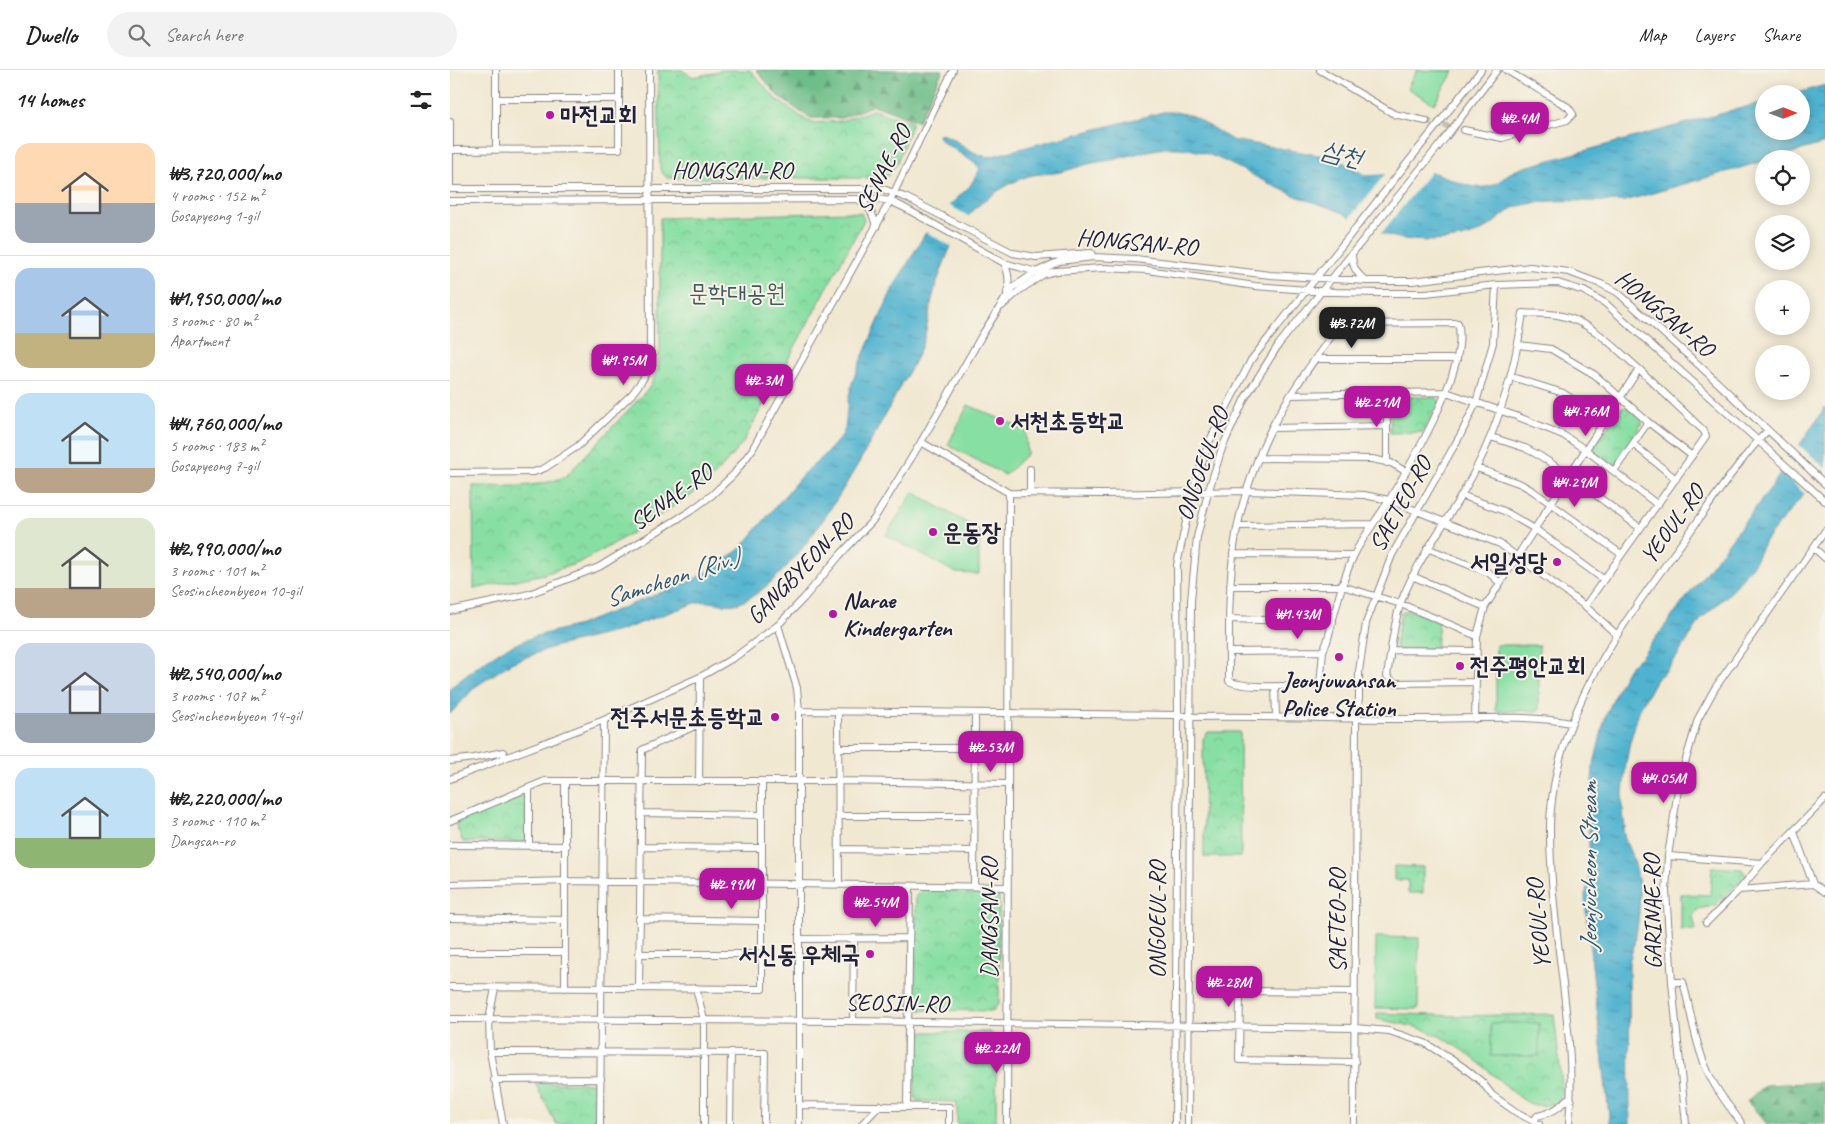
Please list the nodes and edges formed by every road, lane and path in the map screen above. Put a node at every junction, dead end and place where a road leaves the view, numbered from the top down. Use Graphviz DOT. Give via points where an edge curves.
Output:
graph roads {
  1 [pos="496,70"];
  2 [pos="618,70"];
  3 [pos="649,70"];
  4 [pos="953,70"];
  5 [pos="1320,70"];
  6 [pos="1481,70"];
  7 [pos="1497,70"];
  8 [pos="1506,70"];
  9 [pos="1466,90"];
  10 [pos="1476,97"];
  11 [pos="496,99"];
  12 [pos="618,99"];
  13 [pos="1426,121"];
  14 [pos="450,122"];
  15 [pos="1464,130"];
  16 [pos="451,150"];
  17 [pos="496,150"];
  18 [pos="450,189"];
  19 [pos="650,189"];
  20 [pos="894,192"];
  21 [pos="858,199"];
  22 [pos="450,201"];
  23 [pos="650,201"];
  24 [pos="890,201"];
  25 [pos="876,227"];
  26 [pos="1352,255"];
  27 [pos="1093,257"];
  28 [pos="1004,263"];
  29 [pos="1036,272"];
  30 [pos="1044,274"];
  31 [pos="1316,279"];
  32 [pos="1331,280"];
  33 [pos="1367,282"];
  34 [pos="1496,285"];
  35 [pos="1308,290"];
  36 [pos="1324,291"];
  37 [pos="1006,296"];
  38 [pos="997,310"];
  39 [pos="1519,345"];
  40 [pos="1458,358"];
  41 [pos="1315,360"];
  42 [pos="1640,369"];
  43 [pos="1512,377"];
  44 [pos="1446,392"];
  45 [pos="1387,394"];
  46 [pos="1291,395"];
  47 [pos="1620,397"];
  48 [pos="1476,403"];
  49 [pos="1502,411"];
  50 [pos="1605,420"];
  51 [pos="1648,422"];
  52 [pos="1388,426"];
  53 [pos="1272,428"];
  54 [pos="1767,431"];
  55 [pos="1491,437"];
  56 [pos="1758,440"];
  57 [pos="920,442"];
  58 [pos="1633,444"];
  59 [pos="1586,450"];
  60 [pos="1692,456"];
  61 [pos="1258,458"];
  62 [pos="1388,463"];
  63 [pos="1476,468"];
  64 [pos="1030,469"];
  65 [pos="1405,470"];
  66 [pos="1614,471"];
  67 [pos="450,473"];
  68 [pos="1569,475"];
  69 [pos="1676,479"];
  70 [pos="1825,484"];
  71 [pos="1248,491"];
  72 [pos="1009,493"];
  73 [pos="1030,493"];
  74 [pos="1192,493"];
  75 [pos="1208,493"];
  76 [pos="1461,495"];
  77 [pos="1389,500"];
  78 [pos="1825,501"];
  79 [pos="1551,504"];
  80 [pos="1658,505"];
  81 [pos="1417,510"];
  82 [pos="1444,522"];
  83 [pos="1373,524"];
  84 [pos="1238,526"];
  85 [pos="1640,528"];
  86 [pos="1535,529"];
  87 [pos="1825,531"];
  88 [pos="1427,548"];
  89 [pos="1814,548"];
  90 [pos="1233,554"];
  91 [pos="1621,554"];
  92 [pos="1354,555"];
  93 [pos="1518,556"];
  94 [pos="1825,558"];
  95 [pos="1412,576"];
  96 [pos="1603,579"];
  97 [pos="1500,583"];
  98 [pos="1230,586"];
  99 [pos="1342,586"];
  100 [pos="1375,596"];
  101 [pos="1400,604"];
  102 [pos="1585,606"];
  103 [pos="1485,607"];
  104 [pos="450,611"];
  105 [pos="1229,619"];
  106 [pos="1333,622"];
  107 [pos="778,625"];
  108 [pos="1616,634"];
  109 [pos="1477,636"];
  110 [pos="1392,650"];
  111 [pos="1323,651"];
  112 [pos="1476,651"];
  113 [pos="1229,652"];
  114 [pos="700,676"];
  115 [pos="1475,682"];
  116 [pos="1275,686"];
  117 [pos="799,711"];
  118 [pos="838,712"];
  119 [pos="975,713"];
  120 [pos="1008,713"];
  121 [pos="1178,716"];
  122 [pos="1276,716"];
  123 [pos="1190,717"];
  124 [pos="1356,717"];
  125 [pos="1475,719"];
  126 [pos="604,720"];
  127 [pos="1571,723"];
  128 [pos="699,724"];
  129 [pos="838,748"];
  130 [pos="975,748"];
  131 [pos="505,757"];
  132 [pos="474,758"];
  133 [pos="450,761"];
  134 [pos="490,763"];
  135 [pos="450,779"];
  136 [pos="565,781"];
  137 [pos="604,781"];
  138 [pos="642,781"];
  139 [pos="839,781"];
  140 [pos="698,782"];
  141 [pos="762,782"];
  142 [pos="799,782"];
  143 [pos="975,784"];
  144 [pos="1008,784"];
  145 [pos="529,789"];
  146 [pos="1825,799"];
  147 [pos="641,813"];
  148 [pos="762,815"];
  149 [pos="839,816"];
  150 [pos="975,816"];
  151 [pos="450,821"];
  152 [pos="1794,832"];
  153 [pos="450,845"];
  154 [pos="529,846"];
  155 [pos="566,846"];
  156 [pos="641,847"];
  157 [pos="762,848"];
  158 [pos="839,849"];
  159 [pos="974,851"];
  160 [pos="1668,856"];
  161 [pos="1762,863"];
  162 [pos="566,881"];
  163 [pos="604,882"];
  164 [pos="640,882"];
  165 [pos="450,884"];
  166 [pos="761,884"];
  167 [pos="800,884"];
  168 [pos="1813,884"];
  169 [pos="839,885"];
  170 [pos="910,886"];
  171 [pos="974,886"];
  172 [pos="1007,887"];
  173 [pos="1739,890"];
  174 [pos="1825,892"];
  175 [pos="450,918"];
  176 [pos="640,918"];
  177 [pos="565,920"];
  178 [pos="762,921"];
  179 [pos="1706,923"];
  180 [pos="854,938"];
  181 [pos="909,938"];
  182 [pos="800,939"];
  183 [pos="450,952"];
  184 [pos="565,952"];
  185 [pos="639,954"];
  186 [pos="762,954"];
  187 [pos="1672,982"];
  188 [pos="450,987"];
  189 [pos="495,988"];
  190 [pos="565,988"];
  191 [pos="602,988"];
  192 [pos="639,988"];
  193 [pos="696,988"];
  194 [pos="1355,992"];
  195 [pos="450,1019"];
  196 [pos="489,1019"];
  197 [pos="601,1020"];
  198 [pos="704,1020"];
  199 [pos="853,1020"];
  200 [pos="800,1021"];
  201 [pos="909,1023"];
  202 [pos="1008,1024"];
  203 [pos="1175,1025"];
  204 [pos="1189,1026"];
  205 [pos="1239,1026"];
  206 [pos="1354,1028"];
  207 [pos="490,1052"];
  208 [pos="601,1052"];
  209 [pos="704,1052"];
  210 [pos="731,1052"];
  211 [pos="1355,1062"];
  212 [pos="601,1079"];
  213 [pos="494,1080"];
  214 [pos="1571,1099"];
  215 [pos="799,1105"];
  216 [pos="880,1105"];
  217 [pos="907,1106"];
  218 [pos="1537,1123"];
  219 [pos="1740,1123"];
  220 [pos="503,1124"];
  221 [pos="600,1124"];
  222 [pos="704,1124"];
  223 [pos="730,1124"];
  224 [pos="764,1124"];
  225 [pos="799,1124"];
  226 [pos="862,1124"];
  227 [pos="949,1124"];
  228 [pos="1007,1124"];
  229 [pos="1175,1124"];
  230 [pos="1188,1124"];
  231 [pos="1354,1124"];
  232 [pos="1569,1124"];
  233 [pos="1686,1124"];
  1 -- 11 [label="street"];
  2 -- 12 [label="street"];
  3 -- 19 [label="street"];
  4 -- 20 [label="street, SENAE-RO"];
  5 -- 13 [label="street" via="1394,114"];
  6 -- 9 [label="street, ONGOEUL-RO"];
  7 -- 10 [label="street, ONGOEUL-RO"];
  8 -- 15 [label="street" via="1568,107 1573,114 1571,118 1502,138"];
  9 -- 10 [label="street"];
  9 -- 31 [label="street, ONGOEUL-RO"];
  10 -- 26 [label="street, ONGOEUL-RO"];
  11 -- 12 [label="street"];
  11 -- 17 [label="street"];
  12 -- 17 [label="street" via="619,149"];
  14 -- 16 [label="street"];
  16 -- 17 [label="street"];
  16 -- 18 [label="street"];
  18 -- 19 [label="street, HONGSAN-RO"];
  19 -- 20 [label="street, HONGSAN-RO" via="883,189"];
  19 -- 23 [label="street"];
  20 -- 24 [label="street, SENAE-RO"];
  20 -- 27 [label="street, HONGSAN-RO" via="1013,253 1036,257 1091,253"];
  21 -- 23 [label="street, HONGSAN-RO"];
  21 -- 24 [label="street, HONGSAN-RO"];
  21 -- 25 [label="street" via="873,214"];
  22 -- 23 [label="street, HONGSAN-RO"];
  23 -- 67 [label="street" via="650,360 643,379 632,394 578,446 545,468 534,472"];
  24 -- 25 [label="street, SENAE-RO"];
  24 -- 28 [label="street, HONGSAN-RO"];
  25 -- 104 [label="street, SENAE-RO" via="752,450 712,495 599,568 529,594"];
  26 -- 32 [label="street, ONGOEUL-RO"];
  26 -- 33 [label="street" via="1352,267"];
  27 -- 29 [label="street, GANGBYEON-RO" via="1060,261"];
  27 -- 31 [label="street, HONGSAN-RO"];
  28 -- 29 [label="street, HONGSAN-RO"];
  28 -- 37 [label="street" via="1009,279"];
  29 -- 30 [label="street, HONGSAN-RO"];
  29 -- 37 [label="street, GANGBYEON-RO"];
  30 -- 35 [label="street, HONGSAN-RO" via="1103,268 1148,270 1255,286"];
  30 -- 38 [label="street, GANGBYEON-RO"];
  31 -- 32 [label="street, HONGSAN-RO"];
  31 -- 35 [label="street, ONGOEUL-RO"];
  32 -- 33 [label="street, HONGSAN-RO"];
  32 -- 36 [label="street, ONGOEUL-RO"];
  33 -- 54 [label="street, HONGSAN-RO" via="1412,281 1530,267 1569,272 1617,292"];
  34 -- 36 [label="street, HONGSAN-RO" via="1426,293"];
  34 -- 48 [label="street, SAETEO-RO" via="1492,343"];
  34 -- 56 [label="street, HONGSAN-RO" via="1558,283 1584,291 1605,303"];
  35 -- 36 [label="street, HONGSAN-RO"];
  35 -- 74 [label="street, ONGOEUL-RO" via="1251,360 1209,442"];
  36 -- 75 [label="street, ONGOEUL-RO" via="1280,344 1246,398 1222,448"];
  37 -- 38 [label="street, GANGBYEON-RO"];
  38 -- 57 [label="street, GANGBYEON-RO"];
  39 -- 42 [label="street" via="1522,313 1561,315 1597,333"];
  39 -- 43 [label="street"];
  39 -- 47 [label="street" via="1551,349 1594,375"];
  40 -- 41 [label="street"];
  40 -- 41 [label="street" via="1461,333 1458,323 1340,324"];
  40 -- 44 [label="street"];
  41 -- 46 [label="street"];
  42 -- 47 [label="street"];
  42 -- 60 [label="street" via="1704,431 1706,436"];
  43 -- 49 [label="street"];
  43 -- 50 [label="street" via="1563,393"];
  44 -- 45 [label="street"];
  44 -- 48 [label="street"];
  44 -- 65 [label="street"];
  45 -- 46 [label="street"];
  45 -- 52 [label="street"];
  46 -- 53 [label="street"];
  47 -- 50 [label="street"];
  47 -- 51 [label="street"];
  48 -- 49 [label="street"];
  48 -- 81 [label="street, SAETEO-RO"];
  49 -- 55 [label="street"];
  49 -- 59 [label="street" via="1544,426"];
  50 -- 59 [label="street"];
  51 -- 58 [label="street"];
  51 -- 60 [label="street"];
  52 -- 53 [label="street"];
  52 -- 62 [label="street"];
  53 -- 61 [label="street"];
  54 -- 56 [label="street, YEOUL-RO"];
  54 -- 70 [label="street, HONGSAN-RO"];
  55 -- 63 [label="street"];
  55 -- 68 [label="street" via="1525,448"];
  56 -- 78 [label="street, HONGSAN-RO"];
  56 -- 108 [label="street, YEOUL-RO"];
  57 -- 72 [label="street"];
  57 -- 107 [label="street, GANGBYEON-RO" via="874,519"];
  58 -- 66 [label="street"];
  58 -- 69 [label="street"];
  59 -- 66 [label="street"];
  59 -- 68 [label="street"];
  60 -- 69 [label="street"];
  61 -- 62 [label="street" via="1372,459"];
  61 -- 71 [label="street"];
  62 -- 65 [label="street"];
  63 -- 76 [label="street"];
  63 -- 79 [label="street" via="1522,484"];
  64 -- 73 [label="street"];
  65 -- 77 [label="street"];
  66 -- 80 [label="street"];
  68 -- 79 [label="street"];
  68 -- 85 [label="street"];
  69 -- 80 [label="street"];
  71 -- 75 [label="street"];
  71 -- 77 [label="street" via="1364,495"];
  71 -- 84 [label="street"];
  72 -- 73 [label="street, ONGOEUL-RO"];
  72 -- 120 [label="street, DANGSAN-RO"];
  73 -- 74 [label="street, ONGOEUL-RO"];
  74 -- 75 [label="street"];
  74 -- 121 [label="street, ONGOEUL-RO" via="1177,565"];
  75 -- 123 [label="street, ONGOEUL-RO" via="1197,538 1191,601"];
  76 -- 82 [label="street"];
  76 -- 86 [label="street" via="1504,511"];
  77 -- 81 [label="street"];
  77 -- 83 [label="street"];
  79 -- 86 [label="street"];
  79 -- 91 [label="street"];
  80 -- 85 [label="street"];
  81 -- 82 [label="street"];
  81 -- 100 [label="street, SAETEO-RO" via="1392,555"];
  82 -- 88 [label="street"];
  82 -- 93 [label="street" via="1500,544"];
  83 -- 84 [label="street"];
  83 -- 92 [label="street"];
  84 -- 90 [label="street"];
  85 -- 91 [label="street"];
  86 -- 93 [label="street"];
  86 -- 96 [label="street"];
  87 -- 89 [label="street, GARINAE-RO"];
  88 -- 95 [label="street"];
  88 -- 97 [label="street" via="1489,573"];
  89 -- 94 [label="street"];
  89 -- 160 [label="street, GARINAE-RO" via="1715,688 1698,719 1679,783"];
  90 -- 92 [label="street"];
  90 -- 98 [label="street"];
  91 -- 96 [label="street"];
  92 -- 99 [label="street"];
  93 -- 97 [label="street"];
  93 -- 102 [label="street"];
  95 -- 101 [label="street"];
  95 -- 103 [label="street"];
  96 -- 102 [label="street"];
  97 -- 103 [label="street"];
  98 -- 99 [label="street"];
  98 -- 105 [label="street"];
  99 -- 100 [label="street"];
  99 -- 106 [label="street"];
  100 -- 101 [label="street"];
  100 -- 124 [label="street, SAETEO-RO" via="1366,623"];
  101 -- 109 [label="street"];
  101 -- 110 [label="street"];
  102 -- 108 [label="street"];
  103 -- 109 [label="street"];
  105 -- 106 [label="street"];
  105 -- 113 [label="street"];
  106 -- 111 [label="street"];
  107 -- 114 [label="street, GANGBYEON-RO" via="735,657"];
  107 -- 117 [label="street" via="797,688"];
  108 -- 127 [label="street, YEOUL-RO"];
  109 -- 112 [label="street"];
  110 -- 112 [label="street"];
  110 -- 115 [label="street" via="1387,676 1394,683"];
  111 -- 113 [label="street"];
  111 -- 116 [label="street" via="1320,685"];
  112 -- 115 [label="street"];
  113 -- 116 [label="street" via="1228,681"];
  114 -- 126 [label="street, GANGBYEON-RO"];
  114 -- 128 [label="street"];
  115 -- 125 [label="street"];
  116 -- 122 [label="street"];
  117 -- 118 [label="street"];
  117 -- 142 [label="street"];
  118 -- 119 [label="street"];
  118 -- 129 [label="street"];
  119 -- 120 [label="street"];
  119 -- 130 [label="street"];
  120 -- 121 [label="street"];
  120 -- 144 [label="street, DANGSAN-RO"];
  121 -- 123 [label="street"];
  121 -- 203 [label="street, ONGOEUL-RO"];
  122 -- 123 [label="street"];
  122 -- 124 [label="street"];
  123 -- 204 [label="street, ONGOEUL-RO"];
  124 -- 125 [label="street"];
  124 -- 194 [label="street, SAETEO-RO"];
  125 -- 127 [label="street" via="1546,719"];
  126 -- 131 [label="street, GANGBYEON-RO"];
  126 -- 137 [label="street"];
  127 -- 214 [label="street, YEOUL-RO" via="1557,772 1550,825"];
  128 -- 138 [label="street" via="642,750"];
  128 -- 140 [label="street"];
  129 -- 130 [label="street"];
  129 -- 139 [label="street"];
  130 -- 143 [label="street"];
  131 -- 132 [label="street" via="503,752"];
  131 -- 134 [label="street, GANGBYEON-RO"];
  132 -- 133 [label="street"];
  132 -- 134 [label="street"];
  134 -- 135 [label="street, GANGBYEON-RO"];
  136 -- 137 [label="street"];
  136 -- 145 [label="street" via="545,781"];
  136 -- 155 [label="street"];
  137 -- 138 [label="street"];
  137 -- 163 [label="street"];
  138 -- 140 [label="street"];
  138 -- 147 [label="street"];
  139 -- 142 [label="street"];
  139 -- 143 [label="street"];
  139 -- 149 [label="street"];
  140 -- 141 [label="street"];
  141 -- 142 [label="street"];
  141 -- 148 [label="street"];
  142 -- 167 [label="street"];
  143 -- 144 [label="street"];
  143 -- 150 [label="street"];
  144 -- 172 [label="street, DANGSAN-RO"];
  145 -- 151 [label="street"];
  145 -- 154 [label="street"];
  146 -- 152 [label="street"];
  147 -- 148 [label="street"];
  147 -- 156 [label="street"];
  148 -- 157 [label="street"];
  149 -- 150 [label="street"];
  149 -- 158 [label="street"];
  150 -- 159 [label="street"];
  152 -- 161 [label="street"];
  152 -- 168 [label="street"];
  153 -- 154 [label="street"];
  154 -- 155 [label="street"];
  155 -- 162 [label="street"];
  156 -- 157 [label="street"];
  156 -- 164 [label="street"];
  157 -- 166 [label="street"];
  158 -- 159 [label="street"];
  158 -- 169 [label="street"];
  159 -- 171 [label="street"];
  160 -- 161 [label="street"];
  160 -- 187 [label="street, GARINAE-RO" via="1666,891"];
  161 -- 173 [label="street"];
  162 -- 163 [label="street"];
  162 -- 165 [label="street"];
  162 -- 177 [label="street"];
  163 -- 164 [label="street"];
  163 -- 191 [label="street"];
  164 -- 166 [label="street"];
  164 -- 176 [label="street"];
  166 -- 167 [label="street"];
  166 -- 178 [label="street"];
  167 -- 169 [label="street"];
  167 -- 182 [label="street"];
  168 -- 173 [label="street"];
  168 -- 174 [label="street"];
  169 -- 170 [label="street"];
  170 -- 171 [label="street"];
  170 -- 181 [label="street"];
  171 -- 172 [label="street"];
  172 -- 202 [label="street, DANGSAN-RO"];
  173 -- 179 [label="street"];
  175 -- 177 [label="street"];
  176 -- 178 [label="street"];
  176 -- 185 [label="street"];
  177 -- 184 [label="street"];
  178 -- 186 [label="street"];
  180 -- 181 [label="street"];
  180 -- 182 [label="street"];
  180 -- 199 [label="street"];
  181 -- 201 [label="street"];
  182 -- 200 [label="street"];
  183 -- 184 [label="street"];
  184 -- 190 [label="street"];
  185 -- 186 [label="street"];
  185 -- 192 [label="street"];
  186 -- 193 [label="street" via="762,989"];
  187 -- 219 [label="street" via="1683,982 1694,1032 1707,1070"];
  187 -- 233 [label="street, GARINAE-RO"];
  188 -- 189 [label="street"];
  189 -- 190 [label="street"];
  189 -- 196 [label="street"];
  190 -- 191 [label="street"];
  191 -- 192 [label="street"];
  191 -- 197 [label="street"];
  192 -- 193 [label="street"];
  193 -- 198 [label="street"];
  194 -- 205 [label="street" via="1240,991"];
  194 -- 206 [label="street, SAETEO-RO"];
  195 -- 196 [label="street, SEOSIN-RO"];
  196 -- 197 [label="street, SEOSIN-RO"];
  196 -- 207 [label="street"];
  197 -- 198 [label="street, SEOSIN-RO"];
  197 -- 208 [label="street"];
  198 -- 200 [label="street, SEOSIN-RO"];
  198 -- 209 [label="street"];
  199 -- 200 [label="street, SEOSIN-RO"];
  199 -- 201 [label="street, SEOSIN-RO"];
  200 -- 215 [label="street"];
  201 -- 202 [label="street, SEOSIN-RO"];
  201 -- 217 [label="street"];
  202 -- 203 [label="street, SEOSIN-RO"];
  202 -- 228 [label="street, DANGSAN-RO"];
  203 -- 204 [label="street, SEOSIN-RO"];
  203 -- 229 [label="street, ONGOEUL-RO"];
  204 -- 205 [label="street, SEOSIN-RO"];
  204 -- 230 [label="street, ONGOEUL-RO"];
  205 -- 206 [label="street, SEOSIN-RO"];
  205 -- 211 [label="street" via="1239,1060"];
  206 -- 211 [label="street, SAETEO-RO"];
  206 -- 218 [label="street, SEOSIN-RO" via="1389,1031 1426,1043 1463,1067 1492,1095"];
  207 -- 208 [label="street"];
  207 -- 213 [label="street"];
  208 -- 209 [label="street"];
  208 -- 212 [label="street"];
  209 -- 210 [label="street"];
  209 -- 222 [label="street"];
  210 -- 223 [label="street"];
  210 -- 224 [label="street" via="765,1053"];
  211 -- 231 [label="street, SAETEO-RO"];
  212 -- 213 [label="street"];
  212 -- 221 [label="street"];
  213 -- 220 [label="street"];
  214 -- 218 [label="street" via="1556,1110 1538,1116"];
  214 -- 232 [label="street, YEOUL-RO"];
  215 -- 216 [label="street"];
  215 -- 225 [label="street"];
  216 -- 217 [label="street"];
  216 -- 226 [label="street"];
  217 -- 227 [label="street" via="949,1107"];
}
